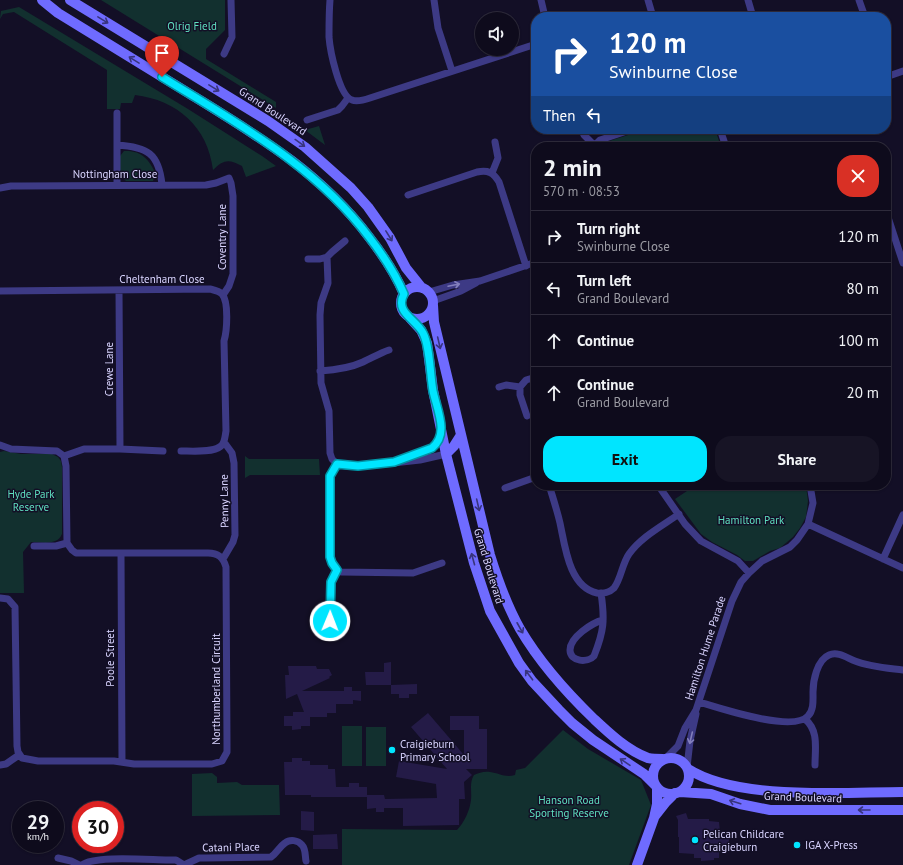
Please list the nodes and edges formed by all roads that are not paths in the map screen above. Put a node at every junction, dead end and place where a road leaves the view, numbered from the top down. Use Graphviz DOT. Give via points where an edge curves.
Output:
graph roads {
  1 [pos="42,0"];
  2 [pos="70,0"];
  3 [pos="232,0"];
  4 [pos="330,0"];
  5 [pos="434,0"];
  6 [pos="541,0"];
  7 [pos="648,0"];
  8 [pos="748,0"];
  9 [pos="859,0"];
  10 [pos="543,12"];
  11 [pos="652,12"];
  12 [pos="752,12"];
  13 [pos="863,12"];
  14 [pos="531,46"];
  15 [pos="224,54"];
  16 [pos="452,71"];
  17 [pos="903,71"];
  18 [pos="891,75"];
  19 [pos="348,98"];
  20 [pos="117,113"];
  21 [pos="307,120"];
  22 [pos="584,134"];
  23 [pos="616,134"];
  24 [pos="495,142"];
  25 [pos="590,142"];
  26 [pos="598,142"];
  27 [pos="117,145"];
  28 [pos="492,173"];
  29 [pos="229,178"];
  30 [pos="117,185"];
  31 [pos="162,185"];
  32 [pos="0,188"];
  33 [pos="408,194"];
  34 [pos="891,226"];
  35 [pos="346,241"];
  36 [pos="327,257"];
  37 [pos="308,259"];
  38 [pos="903,263"];
  39 [pos="531,264"];
  40 [pos="526,266"];
  41 [pos="120,290"];
  42 [pos="0,291"];
  43 [pos="404,294"];
  44 [pos="222,295"];
  45 [pos="429,296"];
  46 [pos="410,318"];
  47 [pos="389,350"];
  48 [pos="320,371"];
  49 [pos="531,378"];
  50 [pos="499,387"];
  51 [pos="520,387"];
  52 [pos="527,416"];
  53 [pos="441,429"];
  54 [pos="461,435"];
  55 [pos="224,442"];
  56 [pos="0,446"];
  57 [pos="120,448"];
  58 [pos="163,451"];
  59 [pos="181,451"];
  60 [pos="446,454"];
  61 [pos="64,456"];
  62 [pos="394,462"];
  63 [pos="337,464"];
  64 [pos="531,479"];
  65 [pos="505,488"];
  66 [pos="550,490"];
  67 [pos="662,490"];
  68 [pos="811,490"];
  69 [pos="679,514"];
  70 [pos="903,515"];
  71 [pos="808,524"];
  72 [pos="67,543"];
  73 [pos="34,546"];
  74 [pos="121,554"];
  75 [pos="223,559"];
  76 [pos="883,559"];
  77 [pos="442,562"];
  78 [pos="903,568"];
  79 [pos="337,570"];
  80 [pos="749,573"];
  81 [pos="601,593"];
  82 [pos="0,598"];
  83 [pos="603,620"];
  84 [pos="330,621"];
  85 [pos="903,670"];
  86 [pos="699,702"];
  87 [pos="696,710"];
  88 [pos="805,719"];
  89 [pos="19,755"];
  90 [pos="665,759"];
  91 [pos="122,762"];
  92 [pos="0,765"];
  93 [pos="815,765"];
  94 [pos="688,768"];
  95 [pos="656,786"];
  96 [pos="903,792"];
  97 [pos="678,793"];
  98 [pos="903,810"];
  99 [pos="654,818"];
  100 [pos="58,858"];
  101 [pos="306,861"];
  102 [pos="79,865"];
  103 [pos="82,865"];
  104 [pos="184,865"];
  105 [pos="636,865"];
  43 -- 1 [label="street, one-way" via="390,266 360,225 336,198 299,165 240,125 58,13"];
  2 -- 45 [label="street, Grand Boulevard, one-way" via="268,121 305,147 338,175 368,207 390,238 406,268"];
  3 -- 15 [label="street" via="232,37"];
  4 -- 19 [label="street" via="331,50 342,88"];
  5 -- 16 [label="street" via="438,28"];
  6 -- 10 [label="street"];
  7 -- 11 [label="street"];
  8 -- 12 [label="street"];
  9 -- 13 [label="street"];
  14 -- 16 [label="street"];
  16 -- 19 [label="street" via="362,100"];
  17 -- 18 [label="street"];
  19 -- 21 [label="street" via="338,110"];
  20 -- 27 [label="street"];
  22 -- 25 [label="street"];
  23 -- 26 [label="street"];
  24 -- 28 [label="street" via="498,158"];
  27 -- 30 [label="street"];
  27 -- 31 [label="street" via="137,148 153,156 160,171"];
  28 -- 33 [label="street" via="477,172"];
  28 -- 40 [label="street" via="499,182"];
  29 -- 31 [label="street, Nottingham Close" via="216,183"];
  29 -- 44 [label="street, Coventry Lane" via="233,196 233,274 229,286"];
  30 -- 31 [label="street, Nottingham Close"];
  30 -- 32 [label="street, Nottingham Close"];
  34 -- 38 [label="street"];
  35 -- 36 [label="street"];
  36 -- 37 [label="street"];
  36 -- 48 [label="street" via="328,283 320,315"];
  39 -- 40 [label="street"];
  40 -- 45 [label="street" via="480,281 453,285"];
  41 -- 42 [label="street, Cheltenham Close"];
  41 -- 44 [label="street, Cheltenham Close" via="210,289"];
  41 -- 57 [label="street, Crewe Lane"];
  43 -- 45 [label="street" via="412,288"];
  43 -- 46 [label="street" via="401,298 401,307"];
  44 -- 55 [label="street" via="226,302 227,333 224,341"];
  45 -- 46 [label="street" via="429,314 425,317"];
  45 -- 54 [label="street, Grand Boulevard, one-way"];
  46 -- 53 [label="street, Grand Boulevard" via="421,330 427,343"];
  47 -- 48 [label="street" via="350,366"];
  48 -- 63 [label="street" via="329,410 330,453"];
  49 -- 51 [label="street"];
  50 -- 51 [label="street"];
  51 -- 52 [label="street"];
  53 -- 60 [label="street, Grand Boulevard"];
  53 -- 62 [label="street" via="437,444 432,448"];
  54 -- 60 [label="street"];
  54 -- 90 [label="street, Grand Boulevard, one-way" via="500,586 532,648 563,688 612,735 636,752 651,758"];
  55 -- 59 [label="street" via="220,447 210,450"];
  55 -- 75 [label="street, Penny Lane" via="232,454 234,463 235,535"];
  56 -- 61 [label="street" via="11,449 57,451"];
  57 -- 58 [label="street"];
  57 -- 61 [label="street" via="84,449"];
  60 -- 62 [label="street"];
  95 -- 60 [label="street, Grand Boulevard, one-way" via="644,774 572,724 546,697 520,663 490,611 481,588"];
  61 -- 72 [label="street"];
  62 -- 63 [label="street" via="358,466"];
  63 -- 79 [label="street" via="330,476 330,557"];
  64 -- 65 [label="street"];
  66 -- 81 [label="street" via="572,570 585,587"];
  67 -- 69 [label="street"];
  68 -- 71 [label="street, Hamilton Hume Parade" via="813,503"];
  69 -- 80 [label="street" via="701,541 738,562"];
  69 -- 81 [label="street" via="642,540 628,555 615,587"];
  70 -- 76 [label="street"];
  71 -- 76 [label="street"];
  71 -- 80 [label="street, Hamilton Hume Parade" via="790,547"];
  72 -- 73 [label="street"];
  72 -- 74 [label="street" via="76,553"];
  74 -- 75 [label="street" via="208,553 217,554"];
  74 -- 91 [label="street, Poole Street"];
  75 -- 91 [label="street, Northumberland Circuit" via="226,567 225,757 222,761 212,764"];
  76 -- 78 [label="street"];
  77 -- 79 [label="street" via="413,573"];
  79 -- 84 [label="street" via="331,582"];
  80 -- 86 [label="street, Hamilton Hume Parade" via="741,582 732,601"];
  81 -- 83 [label="street"];
  82 -- 89 [label="street" via="8,599 16,612"];
  83 -- 83 [label="street" via="594,656 583,661 572,656 570,647 582,631 591,624"];
  85 -- 88 [label="street" via="857,662 840,654 824,657 815,679 812,710"];
  86 -- 87 [label="street, Hamilton Hume Parade"];
  86 -- 88 [label="street" via="759,718 787,721"];
  87 -- 90 [label="street, Hamilton Hume Parade" via="678,746"];
  87 -- 94 [label="street, Hamilton Hume Parade, one-way"];
  88 -- 93 [label="street" via="814,729"];
  89 -- 91 [label="street, Northumberland Circuit" via="25,760 38,761"];
  89 -- 92 [label="street"];
  90 -- 94 [label="street" via="678,759"];
  90 -- 95 [label="street" via="655,768 653,780"];
  94 -- 96 [label="street, Grand Boulevard" via="699,776 716,782 775,791"];
  94 -- 97 [label="street" via="687,784"];
  95 -- 97 [label="street" via="665,793"];
  95 -- 99 [label="street"];
  98 -- 97 [label="street, Grand Boulevard, one-way" via="770,810 710,794"];
  97 -- 99 [label="street" via="666,802"];
  99 -- 105 [label="street"];
  100 -- 102 [label="street"];
  101 -- 104 [label="street, Catani Place" via="302,845 288,840 271,857 199,858"];
  103 -- 104 [label="street" via="100,860 176,860"];
}
